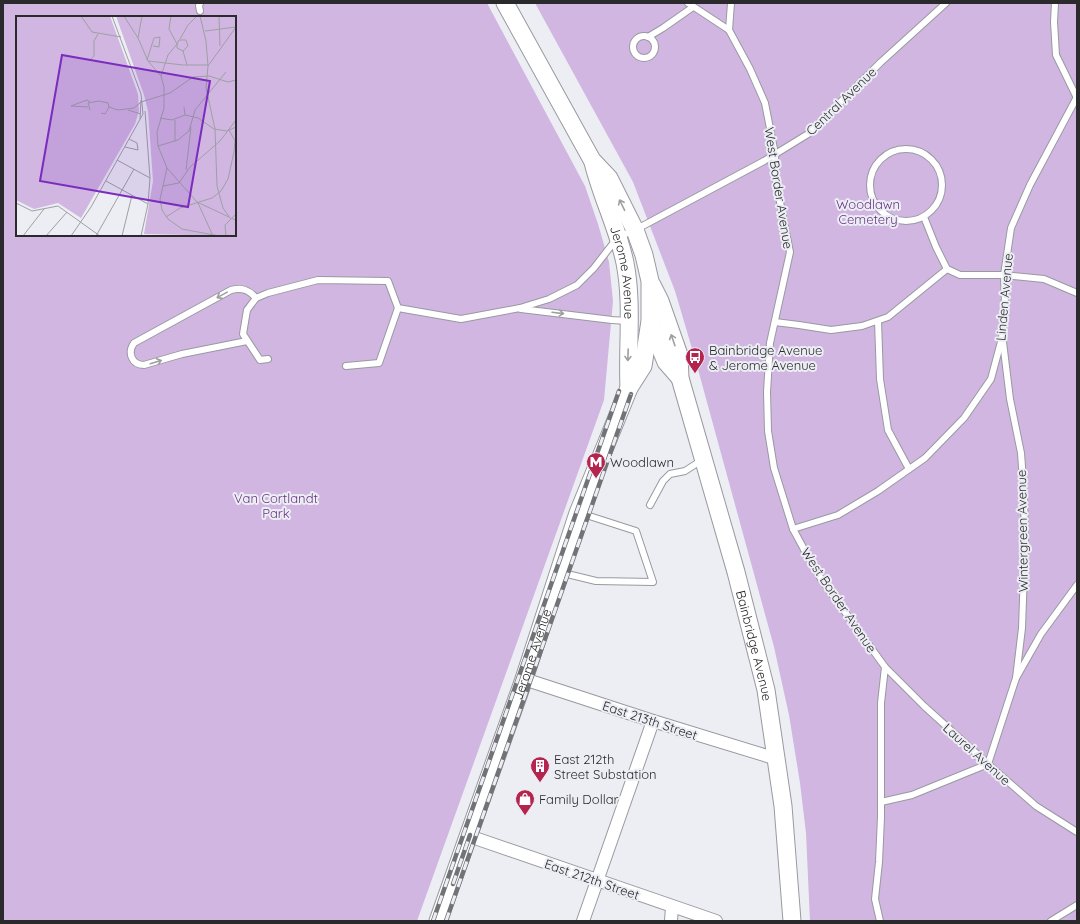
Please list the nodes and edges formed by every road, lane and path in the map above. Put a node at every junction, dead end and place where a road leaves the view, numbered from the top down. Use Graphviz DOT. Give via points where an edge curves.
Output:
graph roads {
  1 [pos="200,3"];
  2 [pos="505,3"];
  3 [pos="731,3"];
  4 [pos="946,3"];
  5 [pos="1055,3"];
  6 [pos="690,5"];
  7 [pos="200,11"];
  8 [pos="729,30"];
  9 [pos="648,37"];
  10 [pos="1077,97"];
  11 [pos="775,154"];
  12 [pos="592,160"];
  13 [pos="924,217"];
  14 [pos="635,230"];
  15 [pos="618,237"];
  16 [pos="948,269"];
  17 [pos="1004,275"];
  18 [pos="650,281"];
  19 [pos="1077,293"];
  20 [pos="256,298"];
  21 [pos="398,308"];
  22 [pos="520,308"];
  23 [pos="630,321"];
  24 [pos="650,321"];
  25 [pos="878,321"];
  26 [pos="774,322"];
  27 [pos="1002,338"];
  28 [pos="247,341"];
  29 [pos="268,359"];
  30 [pos="346,366"];
  31 [pos="680,378"];
  32 [pos="629,388"];
  33 [pos="704,459"];
  34 [pos="909,469"];
  35 [pos="650,505"];
  36 [pos="578,513"];
  37 [pos="793,529"];
  38 [pos="559,572"];
  39 [pos="1077,585"];
  40 [pos="885,667"];
  41 [pos="1016,678"];
  42 [pos="524,679"];
  43 [pos="653,721"];
  44 [pos="777,759"];
  45 [pos="988,764"];
  46 [pos="881,802"];
  47 [pos="1077,832"];
  48 [pos="468,836"];
  49 [pos="598,881"];
  50 [pos="1077,906"];
  51 [pos="672,907"];
  52 [pos="438,921"];
  53 [pos="583,921"];
  54 [pos="671,921"];
  55 [pos="716,921"];
  56 [pos="792,921"];
  57 [pos="880,921"];
  58 [pos="1051,921"];
  1 -- 7 [label="lane"];
  2 -- 12 [label="main road, Jerome Avenue"];
  3 -- 8 [label="lane"];
  4 -- 11 [label="lane, Central Avenue" via="886,57 808,134"];
  5 -- 10 [label="lane" via="1056,55"];
  6 -- 8 [label="lane, West Border Avenue"];
  6 -- 9 [label="lane"];
  8 -- 11 [label="lane, West Border Avenue" via="765,103"];
  10 -- 17 [label="lane, Linden Avenue" via="1030,184 1011,228"];
  11 -- 14 [label="lane, Central Avenue"];
  11 -- 26 [label="lane, West Border Avenue" via="776,182 790,252"];
  14 -- 12 [label="main road, Jerome Avenue, one-way" via="609,178"];
  12 -- 15 [label="main road, Jerome Avenue"];
  13 -- 13 [label="lane" via="912,221 899,221 888,217 878,208 872,198 870,177 884,156 908,149 928,156 936,166 941,177 942,190 938,202"];
  13 -- 16 [label="lane"];
  14 -- 15 [label="lane, Central Avenue"];
  14 -- 18 [label="main road, Jerome Avenue"];
  15 -- 22 [label="lane" via="577,285 549,299"];
  15 -- 23 [label="main road, Jerome Avenue" via="629,285"];
  16 -- 17 [label="lane" via="960,275"];
  16 -- 25 [label="lane" via="888,317"];
  17 -- 19 [label="lane" via="1044,279"];
  17 -- 27 [label="lane, Linden Avenue"];
  18 -- 24 [label="main road, Jerome Avenue"];
  31 -- 18 [label="main road, Bainbridge Avenue, one-way" via="679,355 660,301"];
  20 -- 21 [label="lane" via="318,280 388,281"];
  20 -- 28 [label="lane" via="247,310 243,334"];
  20 -- 28 [label="lane, one-way" via="241,288 231,290 134,343 130,354 135,363 144,365 188,352"];
  21 -- 22 [label="lane" via="461,319"];
  21 -- 30 [label="lane" via="379,363"];
  22 -- 23 [label="lane, one-way"];
  23 -- 24 [label="main road"];
  23 -- 32 [label="main road, Jerome Avenue, one-way"];
  24 -- 31 [label="main road, Bainbridge Avenue" via="666,362"];
  24 -- 32 [label="main road, Jerome Avenue" via="643,366"];
  25 -- 26 [label="lane" via="831,330"];
  25 -- 34 [label="lane" via="880,379 888,430"];
  26 -- 37 [label="lane, West Border Avenue" via="767,385 768,432 774,468"];
  27 -- 34 [label="lane, Linden Avenue" via="991,378 964,418 925,458"];
  27 -- 41 [label="lane, Wintergreen Avenue" via="1010,399 1021,453 1024,494 1022,628"];
  28 -- 29 [label="lane" via="260,360"];
  31 -- 33 [label="main road, Bainbridge Avenue"];
  32 -- 36 [label="main road, Jerome Avenue"];
  33 -- 35 [label="lane" via="685,471 670,474 662,481"];
  33 -- 44 [label="main road, Bainbridge Avenue" via="764,683"];
  34 -- 37 [label="lane, Linden Avenue" via="838,515"];
  36 -- 38 [label="main road, Jerome Avenue"];
  36 -- 38 [label="lane" via="636,531 653,582 596,581"];
  37 -- 40 [label="lane, West Border Avenue" via="821,579"];
  38 -- 42 [label="main road, Jerome Avenue"];
  39 -- 41 [label="lane" via="1041,634"];
  40 -- 45 [label="lane, Laurel Avenue"];
  40 -- 46 [label="lane" via="881,703"];
  41 -- 45 [label="lane"];
  42 -- 43 [label="street, East 213th Street"];
  42 -- 48 [label="main road, Jerome Avenue"];
  43 -- 44 [label="street, East 213th Street"];
  43 -- 49 [label="street"];
  44 -- 56 [label="main road, Bainbridge Avenue" via="788,852"];
  45 -- 46 [label="lane" via="912,795"];
  45 -- 47 [label="lane, Laurel Avenue" via="1036,806"];
  46 -- 57 [label="lane" via="875,899"];
  48 -- 49 [label="street, East 212th Street"];
  48 -- 52 [label="main road, Jerome Avenue"];
  49 -- 51 [label="street, East 212th Street"];
  49 -- 53 [label="street"];
  50 -- 58 [label="lane"];
  51 -- 54 [label="street"];
  51 -- 55 [label="street, East 212th Street"];
}
